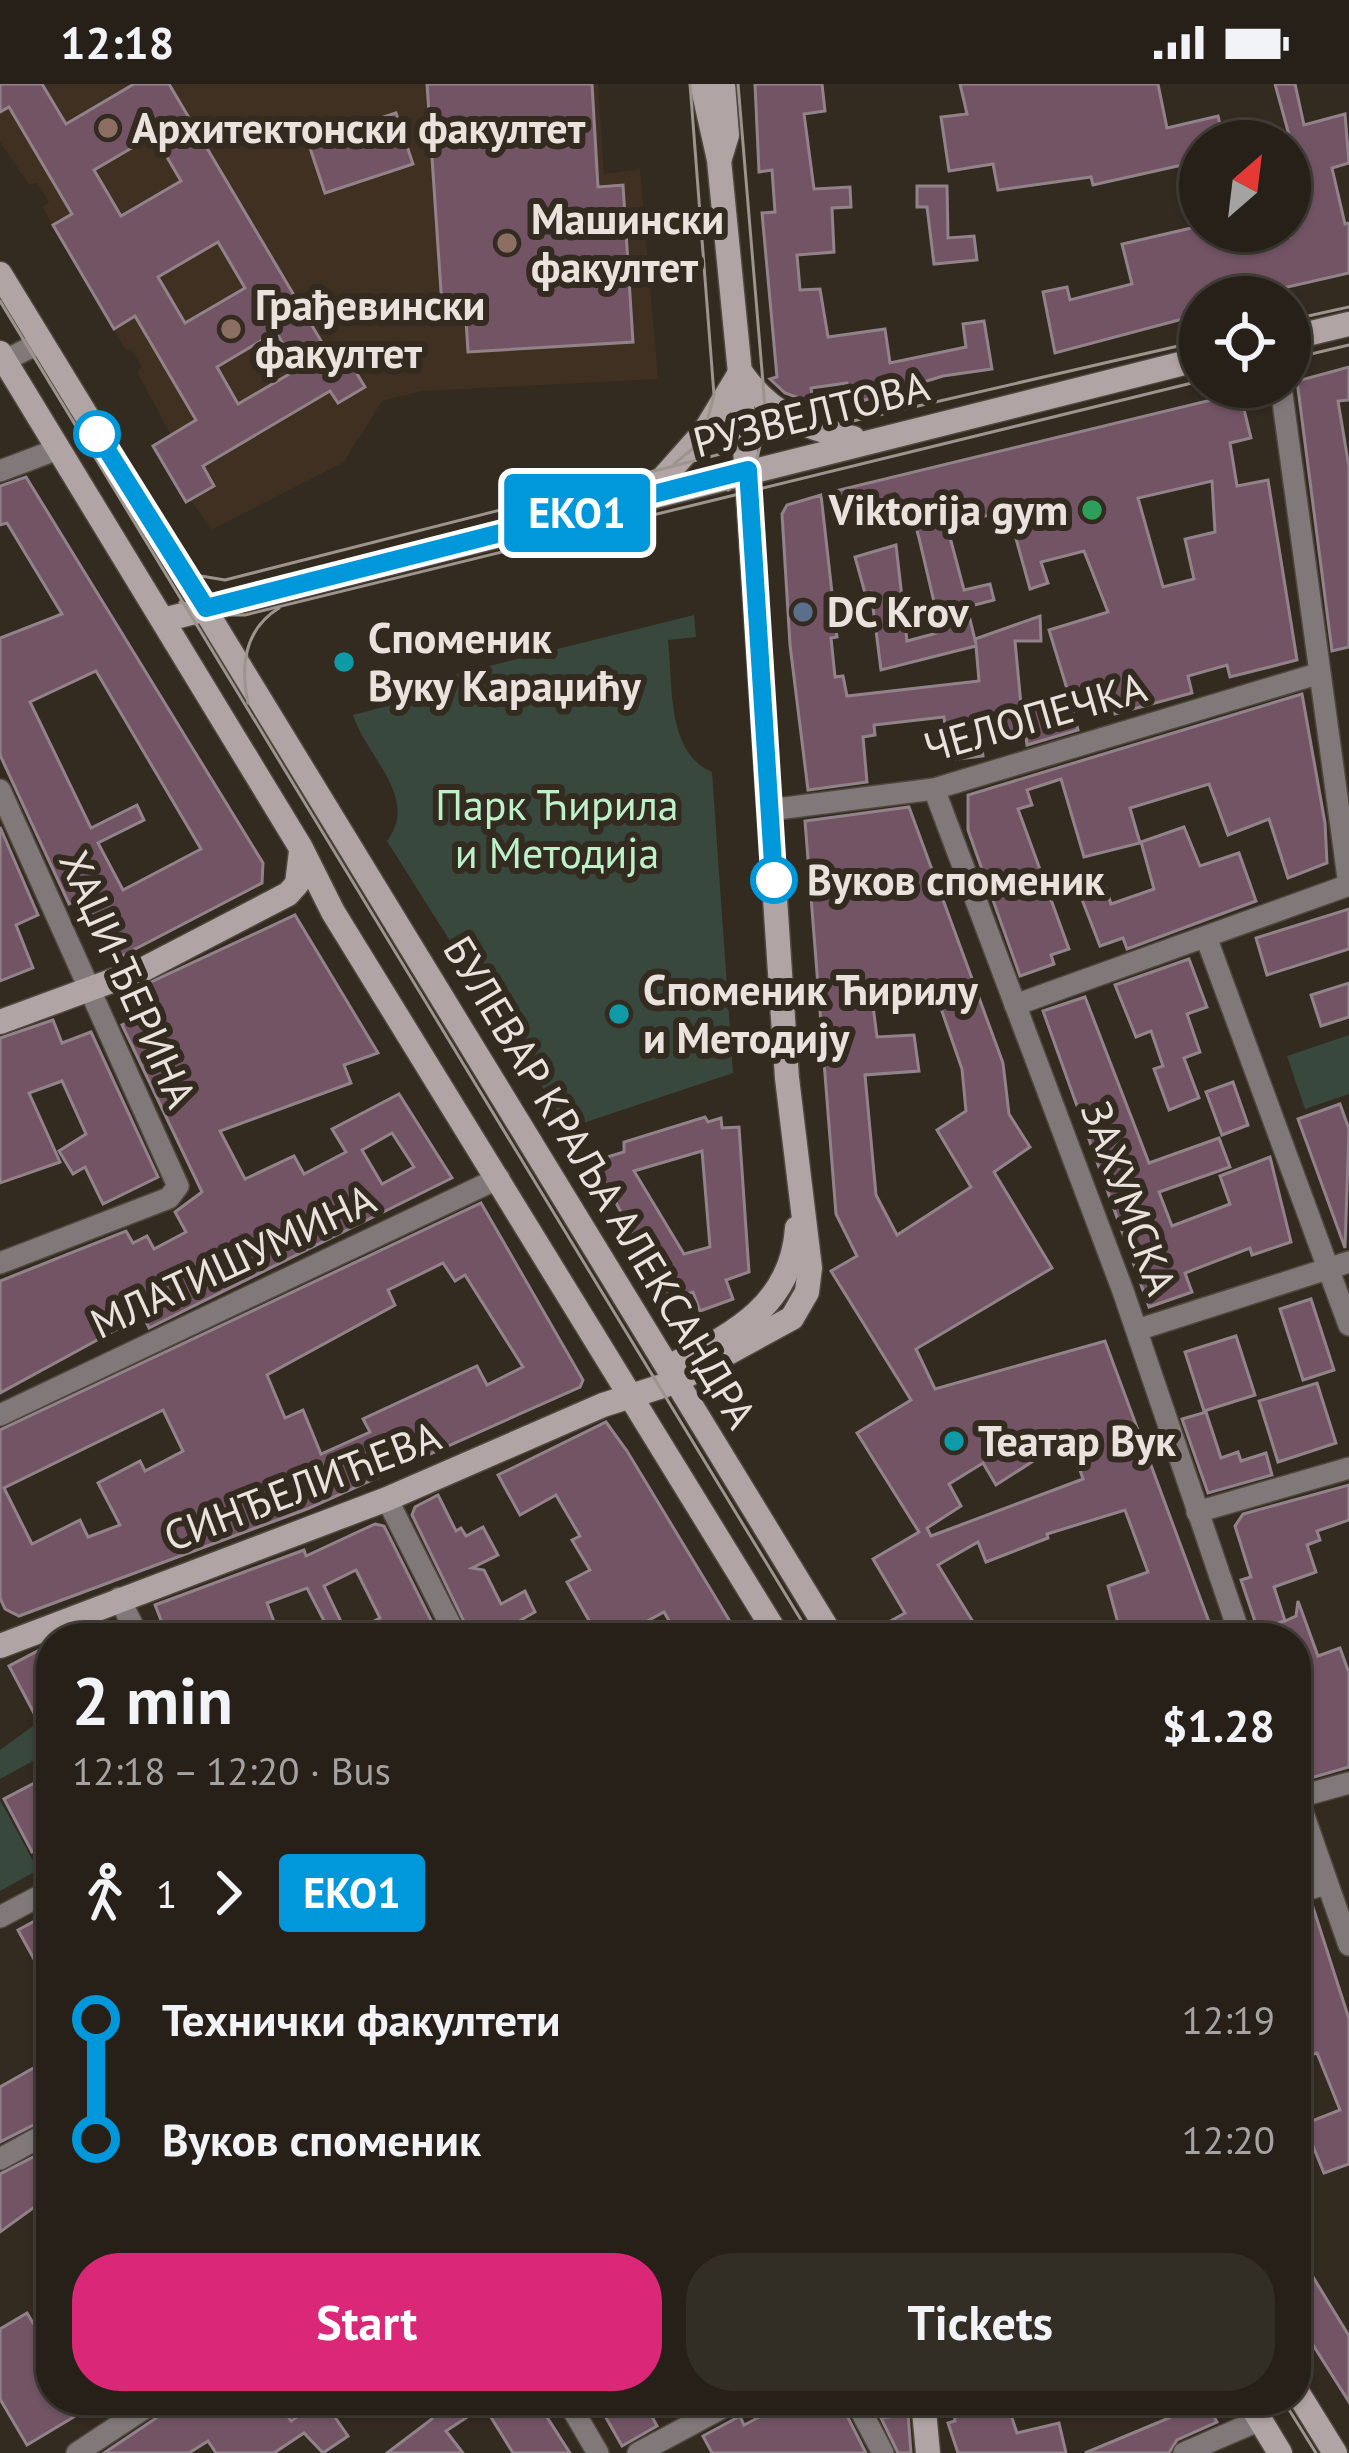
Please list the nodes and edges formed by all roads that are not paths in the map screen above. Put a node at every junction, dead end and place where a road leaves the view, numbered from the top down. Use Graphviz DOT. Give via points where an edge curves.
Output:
graph roads {
  1 [pos="702,84"];
  2 [pos="723,84"];
  3 [pos="719,160"];
  4 [pos="0,274"];
  5 [pos="1349,324"];
  6 [pos="1311,333"];
  7 [pos="41,342"];
  8 [pos="2,359"];
  9 [pos="1179,364"];
  10 [pos="740,373"];
  11 [pos="1284,408"];
  12 [pos="861,440"];
  13 [pos="58,449"];
  14 [pos="748,470"];
  15 [pos="0,471"];
  16 [pos="649,494"];
  17 [pos="206,608"];
  18 [pos="163,620"];
  19 [pos="1317,674"];
  20 [pos="934,789"];
  21 [pos="3,805"];
  22 [pos="769,810"];
  23 [pos="301,848"];
  24 [pos="1349,885"];
  25 [pos="1206,937"];
  26 [pos="89,992"];
  27 [pos="1015,1005"];
  28 [pos="0,1022"];
  29 [pos="499,1178"];
  30 [pos="0,1263"];
  31 [pos="1339,1266"];
  32 [pos="1349,1325"];
  33 [pos="1137,1330"];
  34 [pos="671,1374"];
  35 [pos="629,1394"];
  36 [pos="0,1415"];
  37 [pos="1349,1468"];
  38 [pos="387,1499"];
  39 [pos="1197,1512"];
  40 [pos="119,1598"];
  41 [pos="57,1623"];
  42 [pos="132,1623"];
  43 [pos="449,1623"];
  44 [pos="770,1623"];
  45 [pos="824,1623"];
  46 [pos="1236,1623"];
  47 [pos="36,1631"];
  48 [pos="0,1646"];
  49 [pos="1349,1783"];
  50 [pos="1311,1792"];
  51 [pos="1311,1838"];
  52 [pos="1326,1884"];
  53 [pos="1311,1888"];
  54 [pos="36,1898"];
  55 [pos="0,1917"];
  56 [pos="1349,1945"];
  57 [pos="36,2140"];
  58 [pos="0,2159"];
  59 [pos="1311,2414"];
  60 [pos="134,2415"];
  61 [pos="576,2415"];
  62 [pos="709,2415"];
  63 [pos="863,2415"];
  64 [pos="924,2415"];
  65 [pos="1246,2415"];
  66 [pos="1257,2415"];
  67 [pos="77,2453"];
  68 [pos="598,2453"];
  69 [pos="638,2453"];
  70 [pos="883,2453"];
  71 [pos="928,2453"];
  72 [pos="1184,2453"];
  73 [pos="1280,2453"];
  74 [pos="1335,2453"];
  1 -- 3 [label="main road"];
  2 -- 3 [label="main road" via="728,135"];
  3 -- 10 [label="main road, СИНЂЕЛИЋЕВА"];
  4 -- 7 [label="main road, БУЛЕВАР КРАЉА АЛЕКСАНДРА"];
  5 -- 6 [label="main road"];
  7 -- 8 [label="street"];
  7 -- 17 [label="main road, БУЛЕВАР КРАЉА АЛЕКСАНДРА"];
  8 -- 13 [label="main road, БУЛЕВАР КРАЉА АЛЕКСАНДРА"];
  9 -- 12 [label="main road, РУЗВЕЛТОВА"];
  10 -- 12 [label="main road" via="790,421"];
  10 -- 14 [label="main road, СИНЂЕЛИЋЕВА"];
  10 -- 16 [label="main road" via="706,431"];
  11 -- 19 [label="street"];
  12 -- 14 [label="main road, РУЗВЕЛТОВА"];
  13 -- 15 [label="street"];
  13 -- 18 [label="main road, БУЛЕВАР КРАЉА АЛЕКСАНДРА"];
  14 -- 16 [label="main road, РУЗВЕЛТОВА"];
  14 -- 22 [label="main road, СИНЂЕЛИЋЕВА"];
  16 -- 17 [label="main road, РУЗВЕЛТОВА"];
  17 -- 18 [label="main road, РУЗВЕЛТОВА"];
  17 -- 34 [label="main road, БУЛЕВАР КРАЉА АЛЕКСАНДРА"];
  18 -- 23 [label="main road, БУЛЕВАР КРАЉА АЛЕКСАНДРА"];
  19 -- 20 [label="street, ЧЕЛОПЕЧКА"];
  19 -- 24 [label="street"];
  20 -- 22 [label="street, ЧЕЛОПЕЧКА"];
  20 -- 27 [label="street, ЗАХУМСКА"];
  21 -- 26 [label="street, ХАЏИ-ЂЕРИНА"];
  22 -- 34 [label="main road, СИНЂЕЛИЋЕВА" via="807,1292 792,1318"];
  23 -- 26 [label="main road" via="288,894"];
  23 -- 29 [label="main road, БУЛЕВАР КРАЉА АЛЕКСАНДРА"];
  24 -- 25 [label="street"];
  25 -- 27 [label="street"];
  25 -- 31 [label="street"];
  26 -- 28 [label="main road"];
  26 -- 30 [label="street, ХАЏИ-ЂЕРИНА" via="178,1182 169,1198"];
  27 -- 33 [label="street, ЗАХУМСКА"];
  29 -- 35 [label="main road, БУЛЕВАР КРАЉА АЛЕКСАНДРА"];
  29 -- 36 [label="street, МЛАТИШУМИНА"];
  31 -- 32 [label="street"];
  31 -- 33 [label="street"];
  33 -- 39 [label="street, ЗАХУМСКА"];
  34 -- 35 [label="main road, СИНЂЕЛИЋЕВА"];
  34 -- 45 [label="main road, БУЛЕВАР КРАЉА АЛЕКСАНДРА"];
  35 -- 38 [label="main road, СИНЂЕЛИЋЕВА"];
  35 -- 44 [label="main road, БУЛЕВАР КРАЉА АЛЕКСАНДРА"];
  37 -- 39 [label="street"];
  38 -- 40 [label="main road, СИНЂЕЛИЋЕВА"];
  38 -- 43 [label="street"];
  39 -- 46 [label="street, ЗАХУМСКА"];
  40 -- 41 [label="main road, СИНЂЕЛИЋЕВА"];
  40 -- 42 [label="street"];
  47 -- 48 [label="main road, СИНЂЕЛИЋЕВА"];
  49 -- 50 [label="street"];
  51 -- 52 [label="street"];
  52 -- 53 [label="street"];
  52 -- 56 [label="street"];
  54 -- 55 [label="street"];
  57 -- 58 [label="street"];
  59 -- 74 [label="main road"];
  60 -- 67 [label="street"];
  61 -- 68 [label="street"];
  62 -- 69 [label="street"];
  63 -- 70 [label="street"];
  64 -- 71 [label="main road"];
  65 -- 72 [label="street"];
  66 -- 73 [label="main road"];
}
